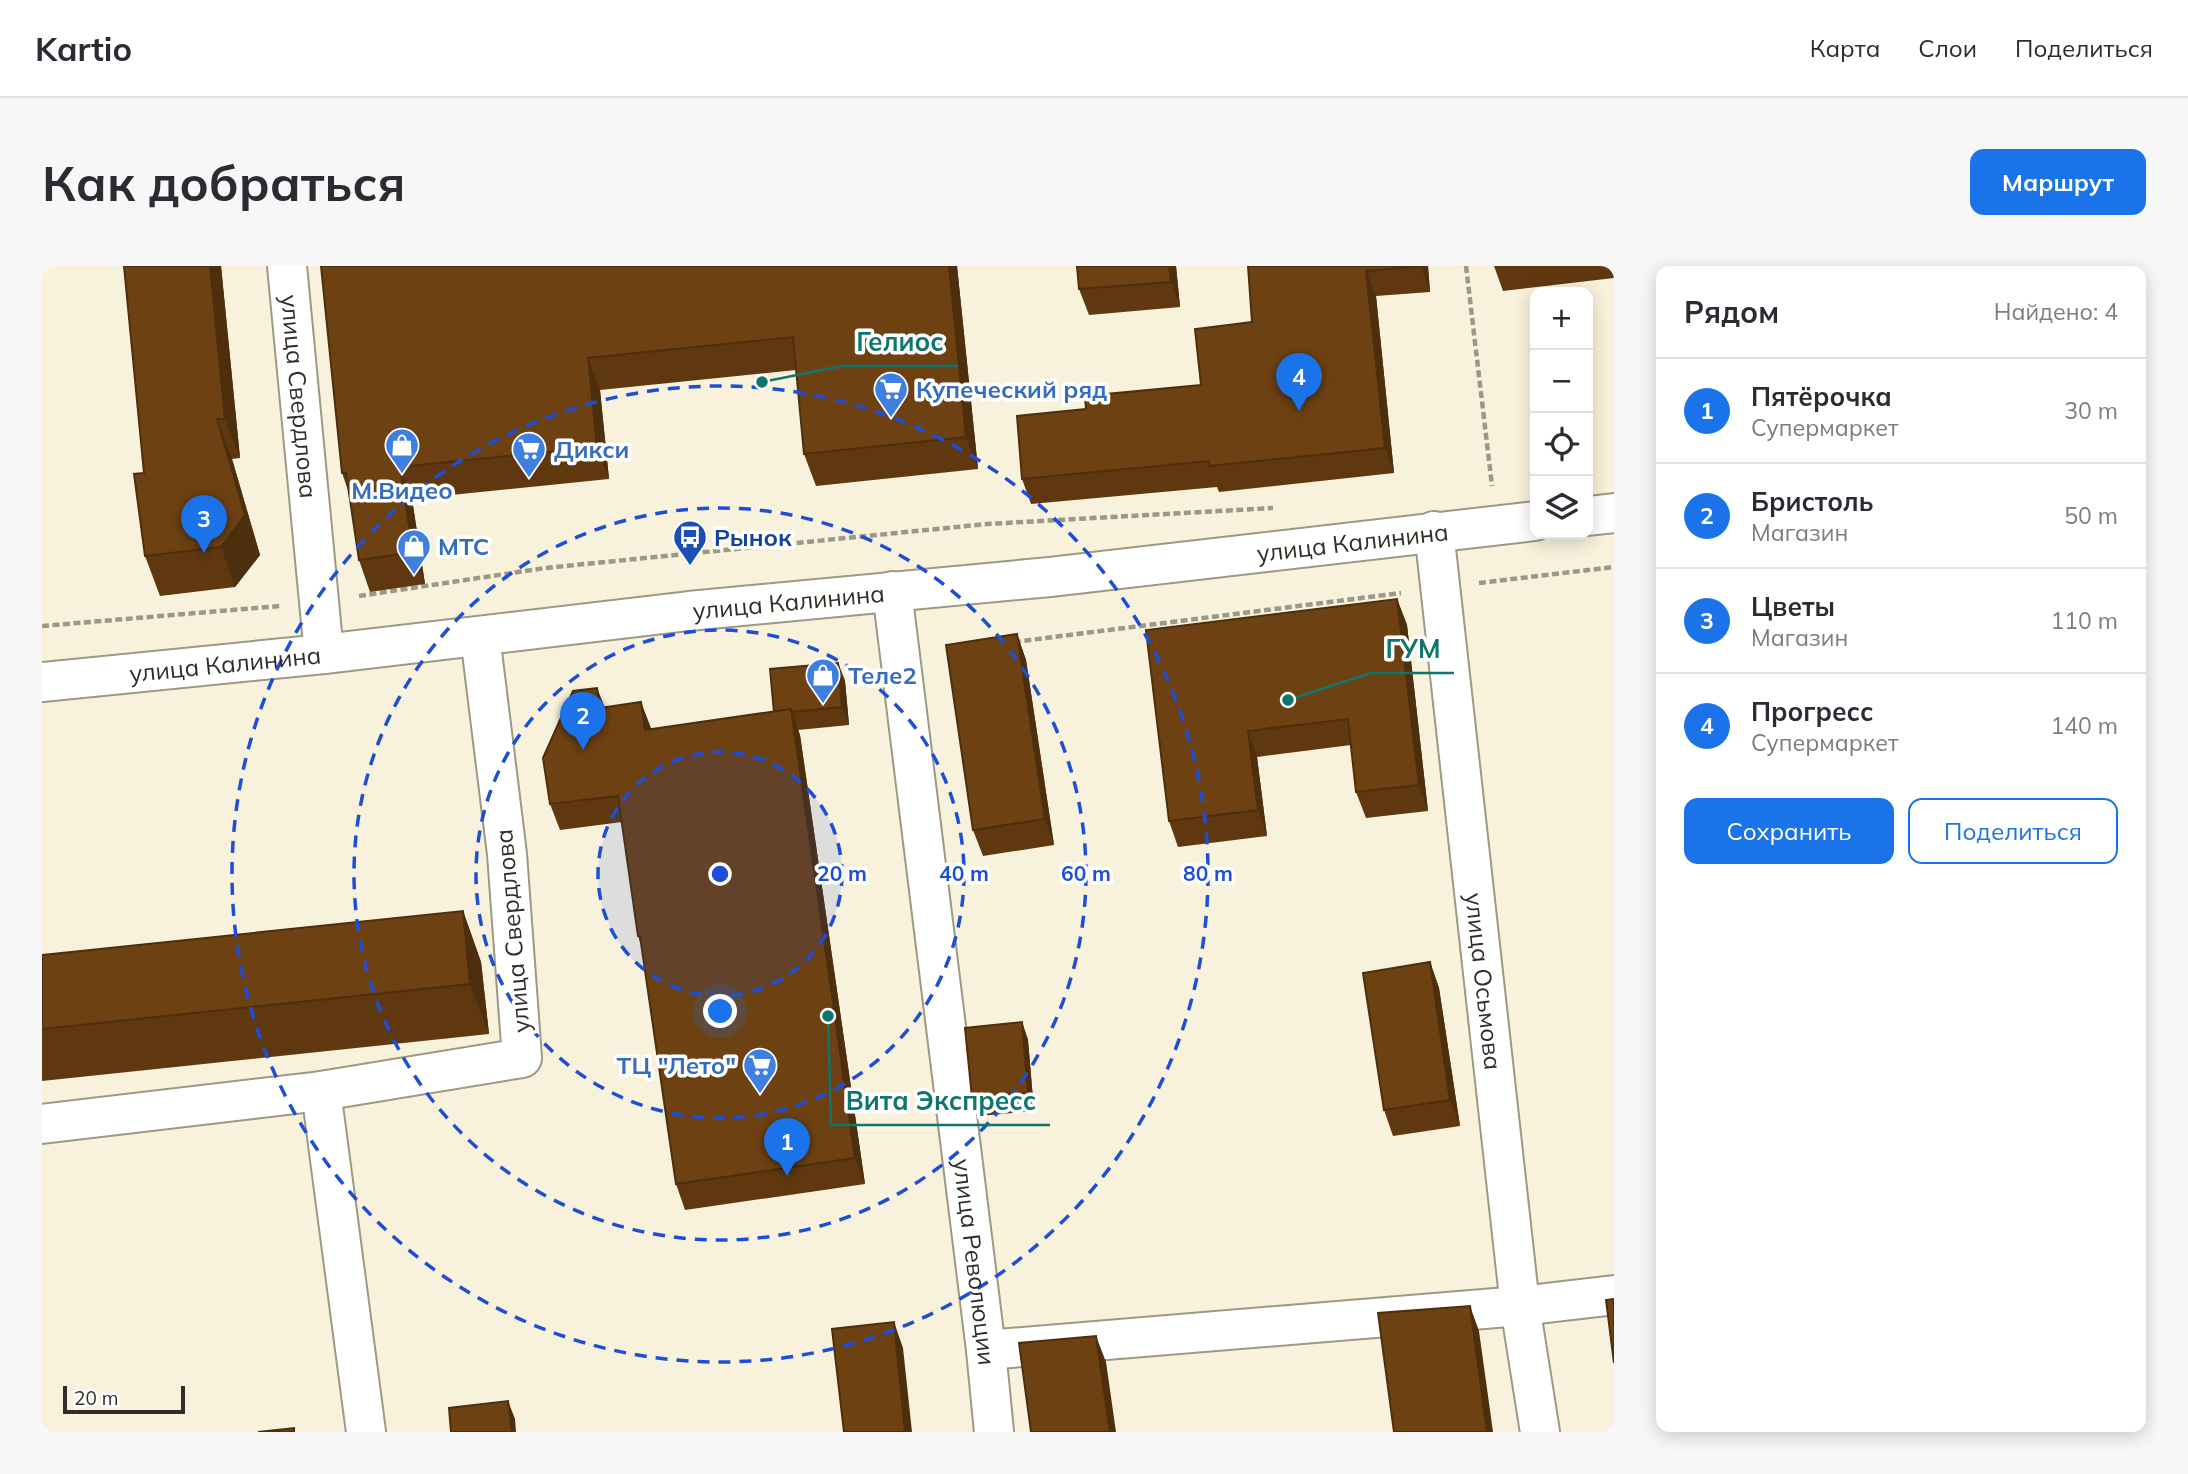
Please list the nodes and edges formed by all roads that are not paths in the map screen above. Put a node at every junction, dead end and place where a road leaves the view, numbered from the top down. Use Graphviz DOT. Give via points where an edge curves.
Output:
graph roads {
  1 [pos="287,266"];
  2 [pos="1614,513"];
  3 [pos="1593,515"];
  4 [pos="1530,522"];
  5 [pos="1434,531"];
  6 [pos="892,591"];
  7 [pos="480,636"];
  8 [pos="324,654"];
  9 [pos="42,682"];
  10 [pos="321,1091"];
  11 [pos="42,1125"];
  12 [pos="1614,1295"];
  13 [pos="1520,1306"];
  14 [pos="986,1350"];
  15 [pos="366,1432"];
  16 [pos="994,1432"];
  17 [pos="1540,1432"];
  1 -- 8 [label="street, улица Свердлова"];
  2 -- 3 [label="street"];
  4 -- 5 [label="street, улица Калинина"];
  5 -- 6 [label="street, улица Калинина"];
  5 -- 13 [label="street, улица Осьмова"];
  6 -- 7 [label="street, улица Калинина"];
  6 -- 14 [label="street, улица Революции"];
  7 -- 8 [label="street, улица Калинина"];
  7 -- 10 [label="street, улица Свердлова" via="507,854 522,1058"];
  8 -- 9 [label="street, улица Калинина"];
  10 -- 11 [label="street"];
  10 -- 15 [label="street"];
  12 -- 13 [label="street"];
  13 -- 14 [label="street"];
  13 -- 17 [label="street, улица Осьмова"];
  14 -- 16 [label="street, улица Революции"];
}
